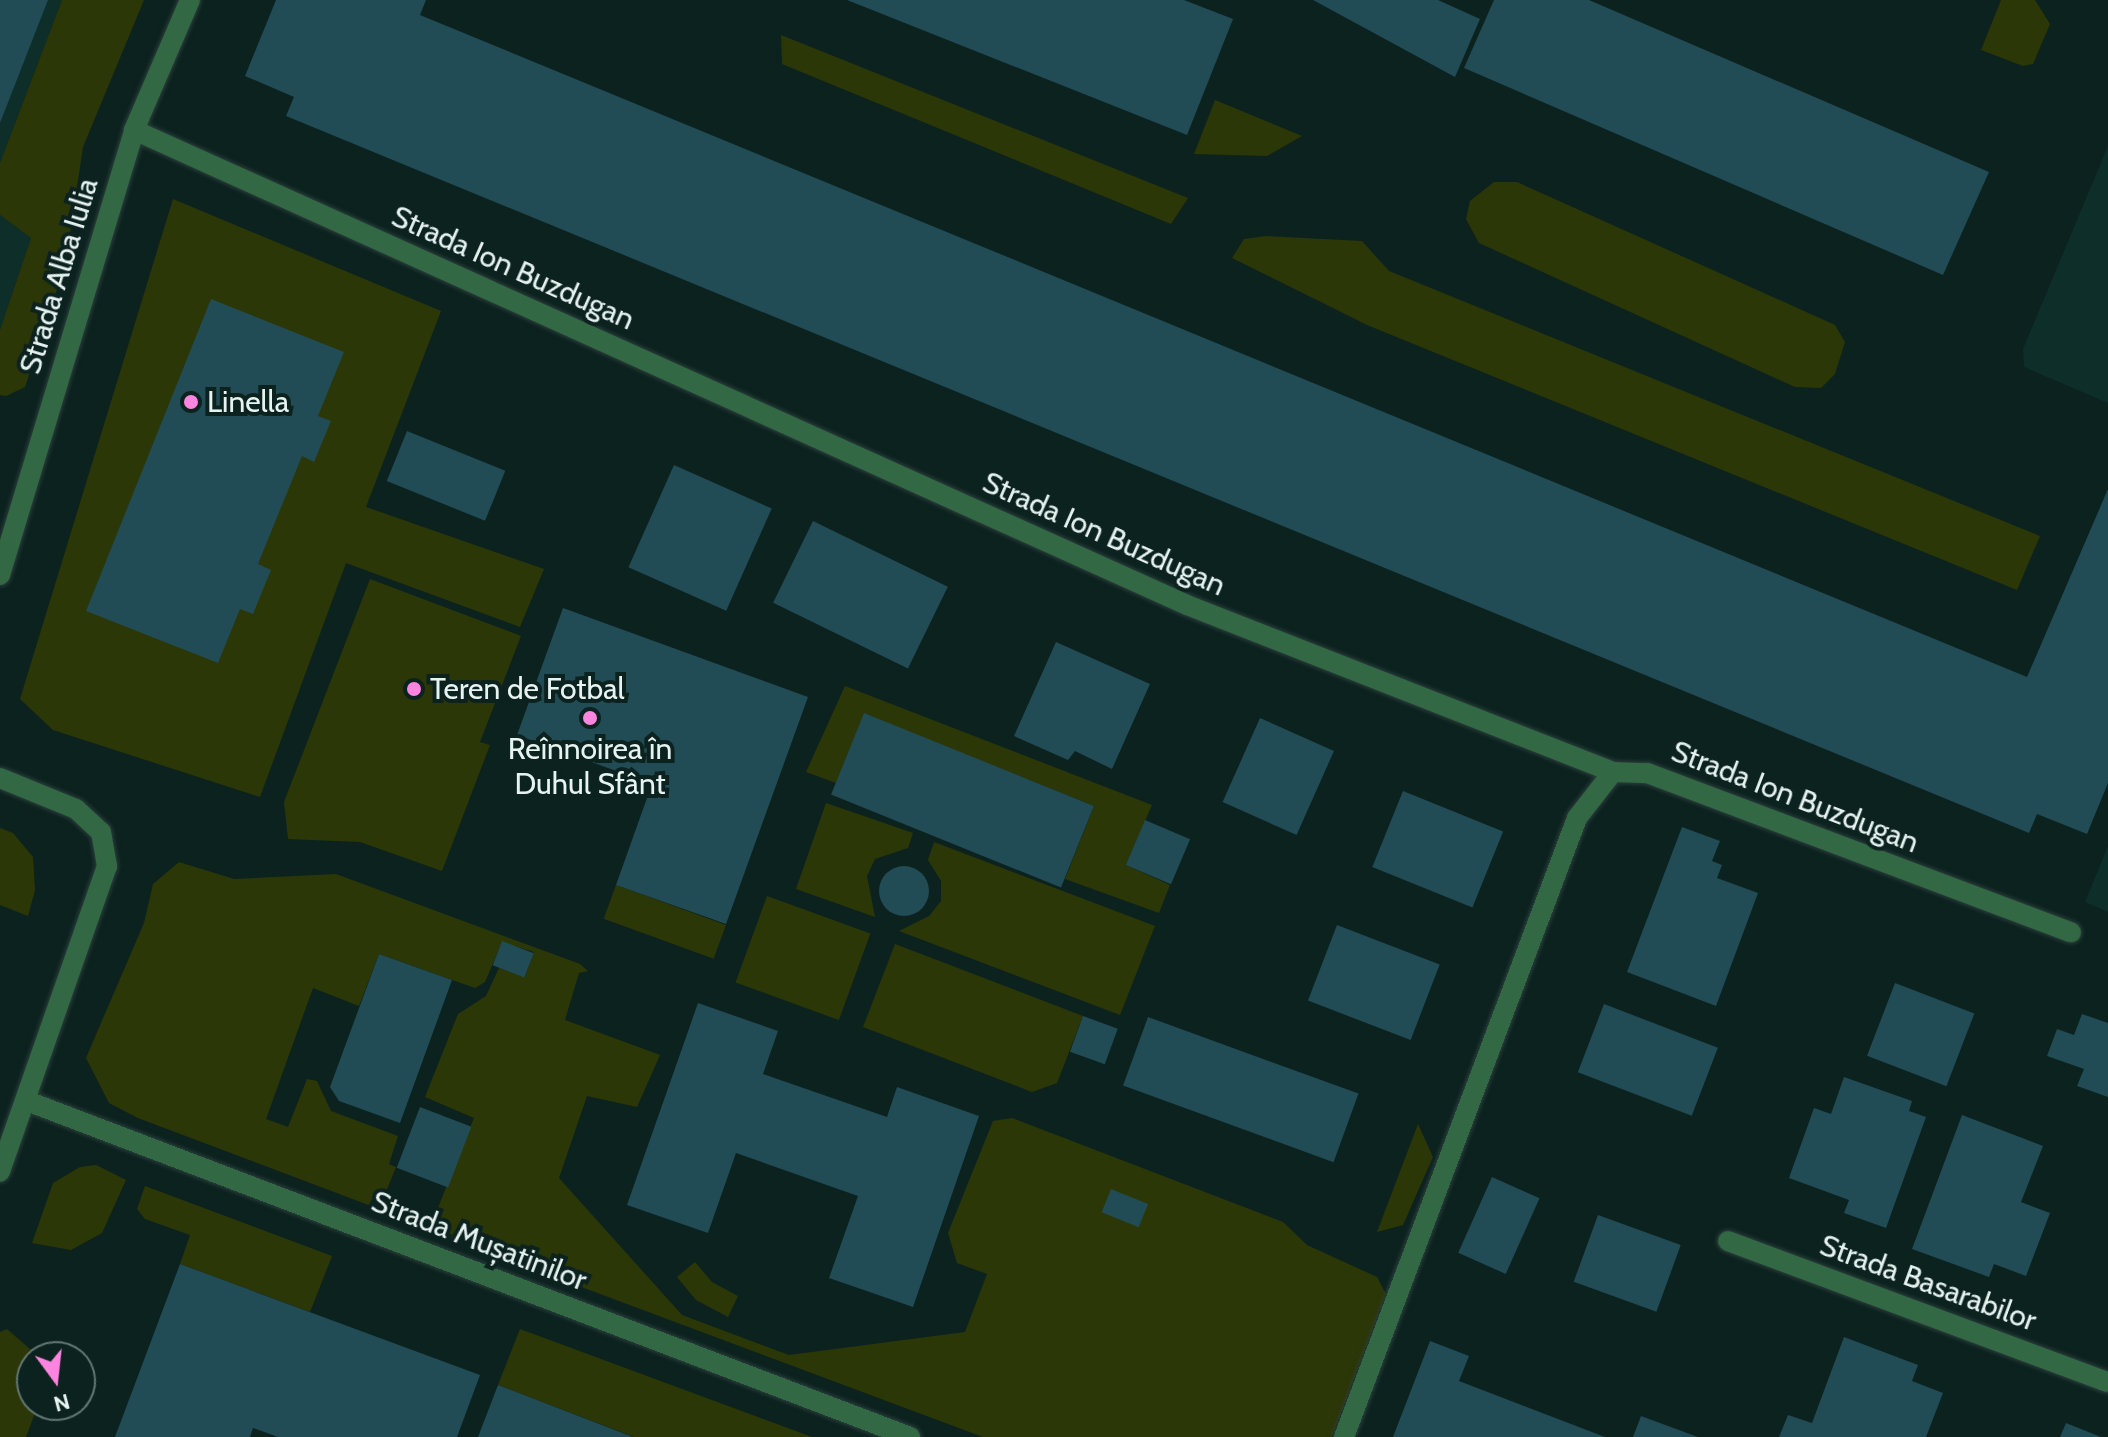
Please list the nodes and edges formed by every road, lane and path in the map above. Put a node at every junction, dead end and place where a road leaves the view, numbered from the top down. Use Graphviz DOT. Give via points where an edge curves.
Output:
graph roads {
  1 [pos="190,0"];
  2 [pos="134,130"];
  3 [pos="0,575"];
  4 [pos="1613,772"];
  5 [pos="0,778"];
  6 [pos="2071,932"];
  7 [pos="27,1101"];
  8 [pos="0,1172"];
  9 [pos="1728,1241"];
  10 [pos="2108,1382"];
  11 [pos="910,1437"];
  12 [pos="1344,1437"];
  1 -- 2 [label="street, Strada Alba Iulia"];
  2 -- 3 [label="street, Strada Alba Iulia"];
  2 -- 4 [label="street, Strada Ion Buzdugan" via="1187,605"];
  4 -- 6 [label="street, Strada Ion Buzdugan" via="1647,773"];
  4 -- 12 [label="street" via="1577,818"];
  5 -- 7 [label="street" via="76,809 101,832 107,866"];
  7 -- 8 [label="street"];
  7 -- 11 [label="street, Strada Mușatinilor"];
  9 -- 10 [label="street, Strada Basarabilor"];
}
